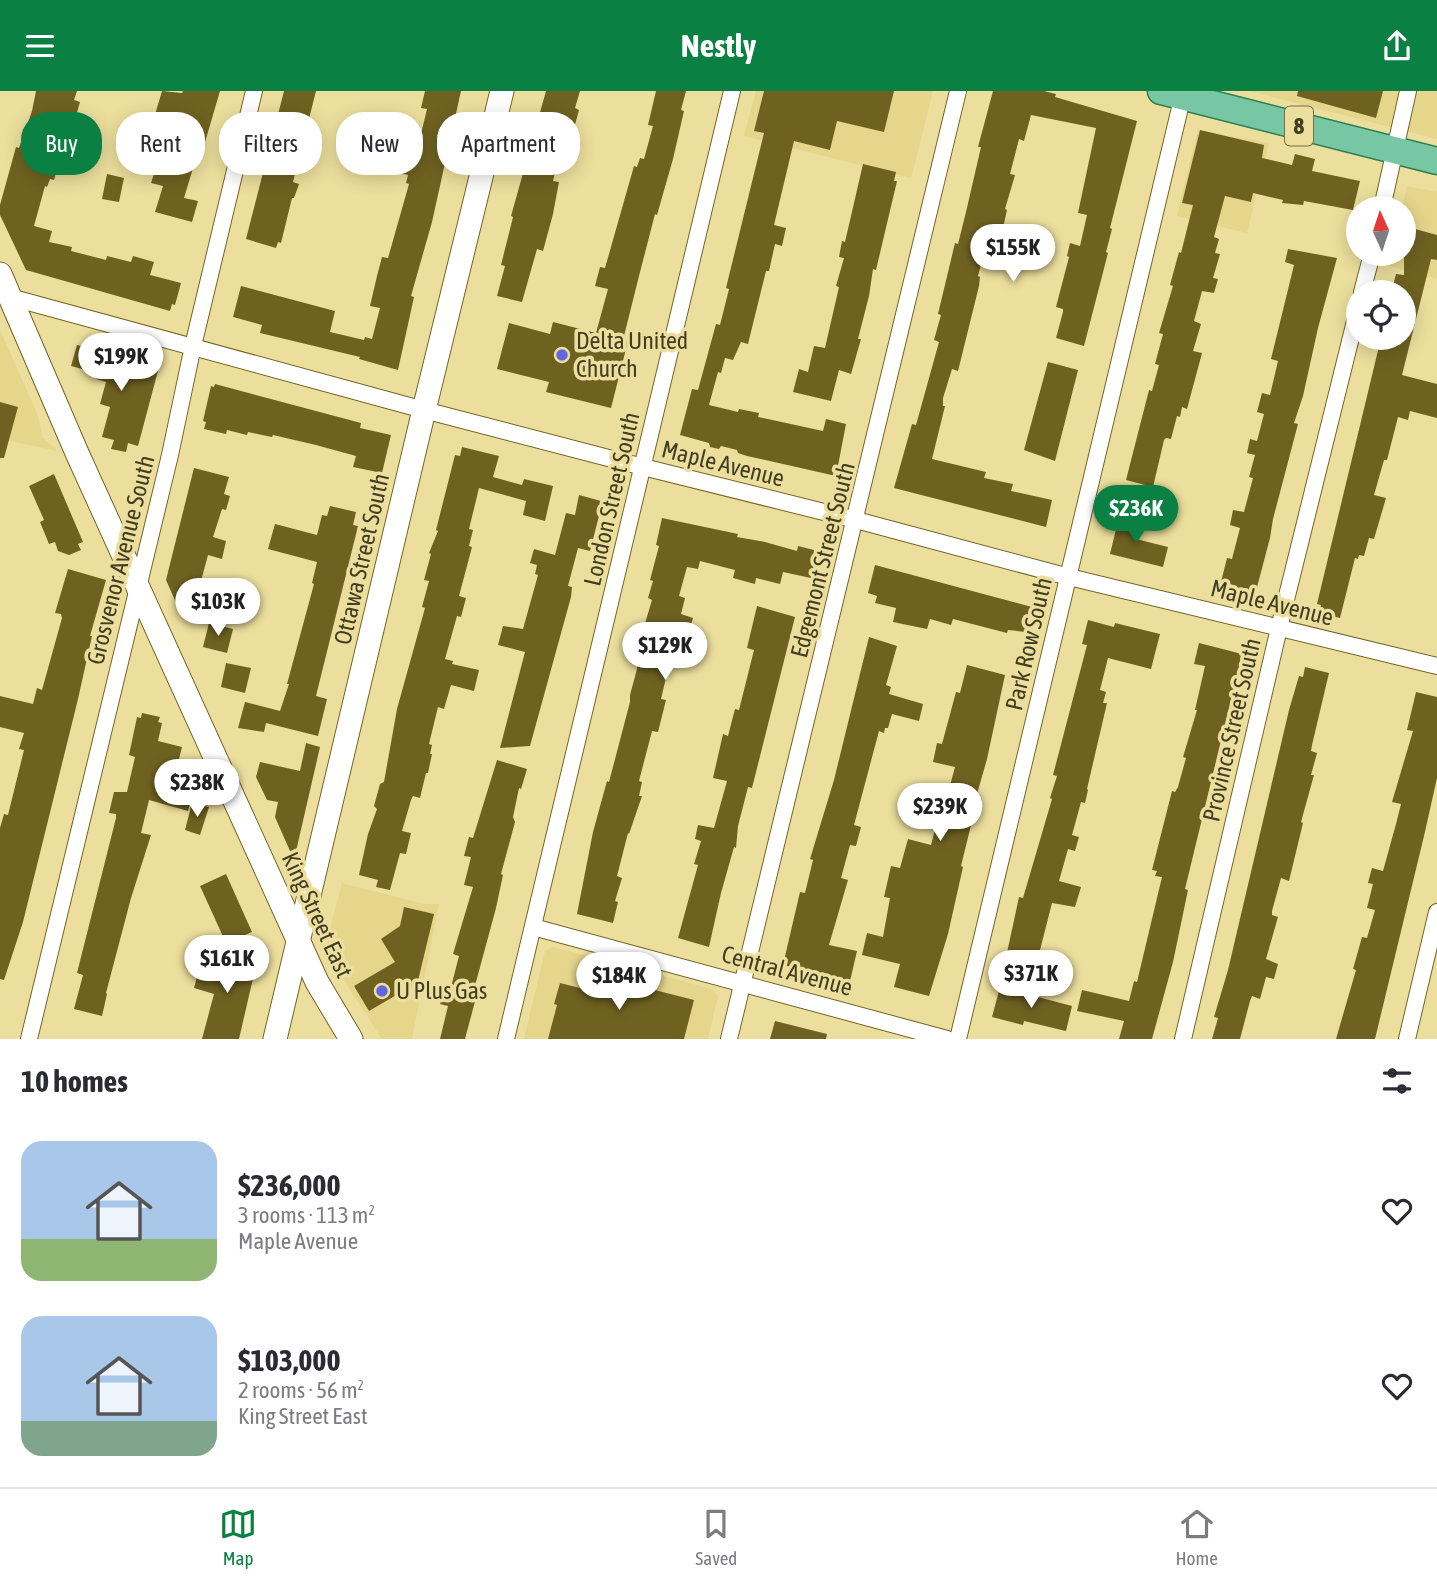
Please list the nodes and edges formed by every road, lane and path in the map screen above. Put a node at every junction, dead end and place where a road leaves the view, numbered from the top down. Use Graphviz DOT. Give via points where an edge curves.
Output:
graph roads {
  1 [pos="254,91"];
  2 [pos="502,91"];
  3 [pos="732,91"];
  4 [pos="958,91"];
  5 [pos="1408,91"];
  6 [pos="1176,93"];
  7 [pos="1395,151"];
  8 [pos="1437,161"];
  9 [pos="1385,196"];
  10 [pos="0,274"];
  11 [pos="5,296"];
  12 [pos="193,345"];
  13 [pos="1348,350"];
  14 [pos="424,410"];
  15 [pos="643,467"];
  16 [pos="856,520"];
  17 [pos="1069,577"];
  18 [pos="137,587"];
  19 [pos="1279,628"];
  20 [pos="1437,666"];
  21 [pos="1437,912"];
  22 [pos="533,927"];
  23 [pos="299,942"];
  24 [pos="743,983"];
  25 [pos="29,1039"];
  26 [pos="275,1039"];
  27 [pos="351,1039"];
  28 [pos="506,1039"];
  29 [pos="729,1039"];
  30 [pos="947,1039"];
  31 [pos="958,1039"];
  32 [pos="1183,1039"];
  33 [pos="1407,1039"];
  1 -- 12 [label="street, Grosvenor Avenue South"];
  2 -- 14 [label="main road, Ottawa Street South"];
  3 -- 15 [label="street, London Street South"];
  4 -- 16 [label="street, Edgemont Street South"];
  5 -- 7 [label="street"];
  6 -- 7 [label="main road, 8"];
  6 -- 17 [label="street, Park Row South"];
  7 -- 8 [label="main road, 8"];
  7 -- 9 [label="street"];
  10 -- 11 [label="main road, King Street East"];
  11 -- 12 [label="street, Maple Avenue"];
  11 -- 18 [label="main road, King Street East"];
  12 -- 14 [label="street, Maple Avenue"];
  12 -- 18 [label="street, Grosvenor Avenue South"];
  13 -- 19 [label="street, Province Street South"];
  14 -- 15 [label="street, Maple Avenue"];
  14 -- 23 [label="main road, Ottawa Street South"];
  15 -- 16 [label="street, Maple Avenue"];
  15 -- 22 [label="street, London Street South"];
  16 -- 17 [label="street, Maple Avenue"];
  16 -- 24 [label="street, Edgemont Street South"];
  17 -- 19 [label="street, Maple Avenue"];
  17 -- 31 [label="street, Park Row South"];
  18 -- 23 [label="main road, King Street East"];
  18 -- 25 [label="street, Grosvenor Avenue South"];
  19 -- 20 [label="street, Maple Avenue"];
  19 -- 32 [label="street, Province Street South"];
  21 -- 33 [label="street"];
  22 -- 24 [label="street, Central Avenue"];
  22 -- 28 [label="street, London Street South"];
  23 -- 26 [label="main road, Ottawa Street South"];
  23 -- 27 [label="main road, King Street East"];
  24 -- 29 [label="street, Edgemont Street South"];
  24 -- 30 [label="street, Central Avenue"];
}
